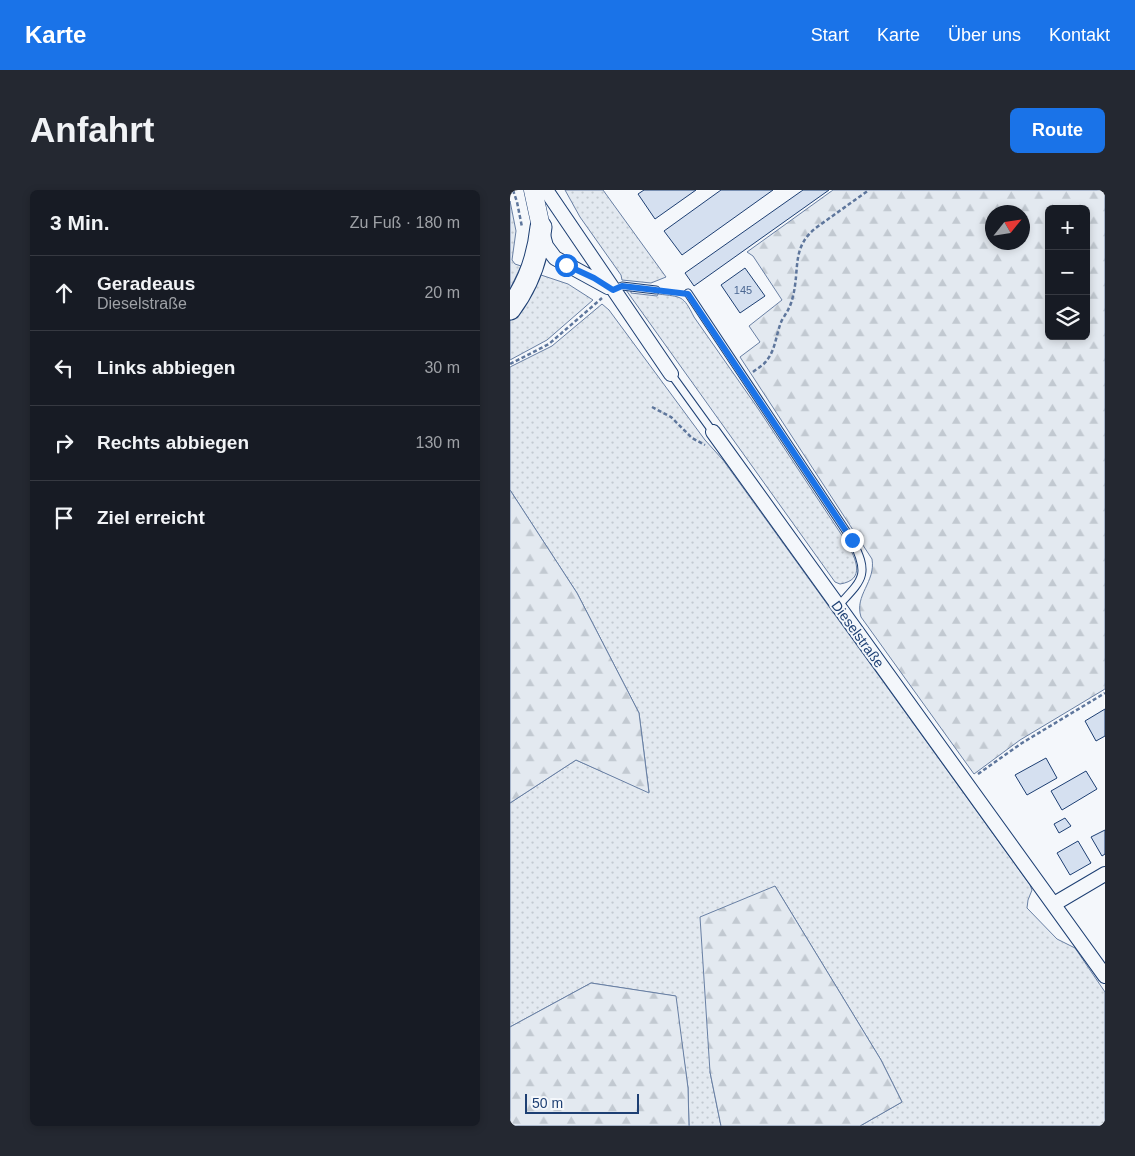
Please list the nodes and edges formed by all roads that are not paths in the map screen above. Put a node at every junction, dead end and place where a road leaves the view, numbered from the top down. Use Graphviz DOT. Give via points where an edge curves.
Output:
graph roads {
  1 [pos="533,190"];
  2 [pos="546,190"];
  3 [pos="541,227"];
  4 [pos="613,290"];
  5 [pos="656,290"];
  6 [pos="688,294"];
  7 [pos="510,309"];
  8 [pos="671,374"];
  9 [pos="713,432"];
  10 [pos="838,606"];
  11 [pos="1105,874"];
  12 [pos="1054,904"];
  13 [pos="1105,976"];
  1 -- 3 [label="street, Dieselstraße"];
  2 -- 4 [label="street, Dieselstraße"];
  3 -- 4 [label="street, Dieselstraße" via="546,246 555,258"];
  3 -- 7 [label="main road" via="534,264"];
  4 -- 5 [label="lane" via="622,286"];
  4 -- 8 [label="street, Dieselstraße"];
  6 -- 10 [label="lane" via="858,552 863,570 861,578"];
  8 -- 9 [label="lane, Dieselstraße"];
  9 -- 10 [label="street, Dieselstraße"];
  10 -- 12 [label="street, Dieselstraße"];
  11 -- 12 [label="street"];
  12 -- 13 [label="street, Dieselstraße"];
}
